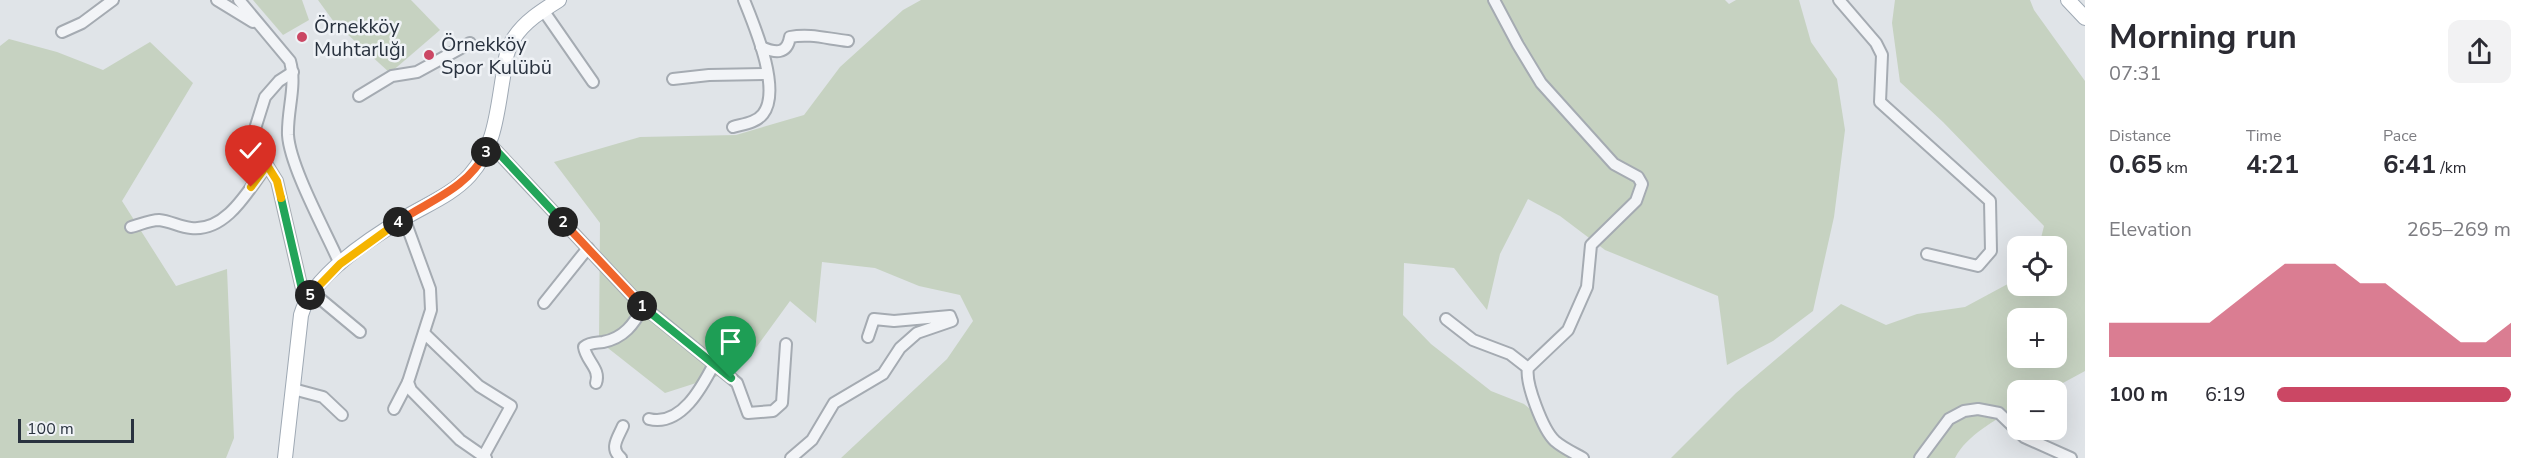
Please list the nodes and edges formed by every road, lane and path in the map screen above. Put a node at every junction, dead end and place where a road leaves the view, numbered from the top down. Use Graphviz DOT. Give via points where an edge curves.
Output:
graph roads {
  1 [pos="113,0"];
  2 [pos="217,0"];
  3 [pos="239,0"];
  4 [pos="559,0"];
  5 [pos="744,0"];
  6 [pos="1494,0"];
  7 [pos="1839,0"];
  8 [pos="543,10"];
  9 [pos="259,25"];
  10 [pos="62,32"];
  11 [pos="848,41"];
  12 [pos="470,43"];
  13 [pos="761,47"];
  14 [pos="293,72"];
  15 [pos="767,74"];
  16 [pos="673,79"];
  17 [pos="593,82"];
  18 [pos="359,96"];
  19 [pos="733,127"];
  20 [pos="490,144"];
  21 [pos="267,165"];
  22 [pos="404,218"];
  23 [pos="131,227"];
  24 [pos="588,248"];
  25 [pos="1927,254"];
  26 [pos="340,264"];
  27 [pos="308,297"];
  28 [pos="544,303"];
  29 [pos="643,307"];
  30 [pos="1446,319"];
  31 [pos="360,332"];
  32 [pos="424,333"];
  33 [pos="868,337"];
  34 [pos="786,344"];
  35 [pos="714,364"];
  36 [pos="1528,368"];
  37 [pos="408,382"];
  38 [pos="596,383"];
  39 [pos="293,389"];
  40 [pos="394,409"];
  41 [pos="342,415"];
  42 [pos="649,419"];
  43 [pos="623,426"];
  44 [pos="484,457"];
  45 [pos="285,458"];
  46 [pos="621,458"];
  47 [pos="792,458"];
  48 [pos="1583,458"];
  49 [pos="1920,458"];
  50 [pos="2071,458"];
  1 -- 10 [label="street"];
  2 -- 9 [label="street"];
  3 -- 9 [label="street"];
  4 -- 8 [label="main road"];
  5 -- 13 [label="street"];
  6 -- 36 [label="street" via="1541,83 1614,164 1638,177 1642,184 1636,201 1591,245 1587,287 1568,330"];
  7 -- 25 [label="street" via="1882,55 1880,102 1990,201 1990,251 1978,266"];
  8 -- 17 [label="street"];
  8 -- 20 [label="main road" via="519,31 507,52"];
  9 -- 14 [label="street" via="290,61"];
  11 -- 13 [label="street" via="797,36 790,37 786,48 778,52"];
  12 -- 18 [label="street" via="417,72 392,76"];
  13 -- 15 [label="street"];
  14 -- 21 [label="street" via="266,97 256,120 254,150"];
  14 -- 26 [label="street" via="288,136 297,167"];
  15 -- 16 [label="street"];
  15 -- 19 [label="street" via="770,91 762,115"];
  20 -- 22 [label="main road" via="477,168 461,184"];
  20 -- 24 [label="street"];
  21 -- 23 [label="street" via="232,211 204,228 157,220"];
  21 -- 27 [label="street" via="277,181"];
  22 -- 26 [label="main road"];
  22 -- 32 [label="street" via="430,290 431,310"];
  24 -- 28 [label="street"];
  24 -- 29 [label="street"];
  26 -- 27 [label="main road"];
  27 -- 31 [label="street"];
  27 -- 39 [label="main road" via="301,315"];
  29 -- 35 [label="street"];
  29 -- 38 [label="street" via="624,334 584,347 597,372"];
  30 -- 36 [label="street" via="1473,340 1510,354"];
  32 -- 37 [label="street"];
  32 -- 44 [label="street" via="479,386 511,406"];
  33 -- 47 [label="street" via="874,319 950,316 952,321 917,333 900,348 883,374 834,403 812,440"];
  34 -- 35 [label="street" via="784,394 782,403 773,411 748,413 737,383"];
  35 -- 42 [label="street" via="700,389 678,414"];
  36 -- 48 [label="street" via="1527,376 1545,428 1556,442"];
  37 -- 40 [label="street"];
  37 -- 44 [label="street" via="411,390 460,440"];
  39 -- 41 [label="street" via="323,397"];
  39 -- 45 [label="main road"];
  43 -- 46 [label="street" via="614,447"];
  49 -- 50 [label="street" via="1949,419 1978,409 1999,413 2024,437"];
}
